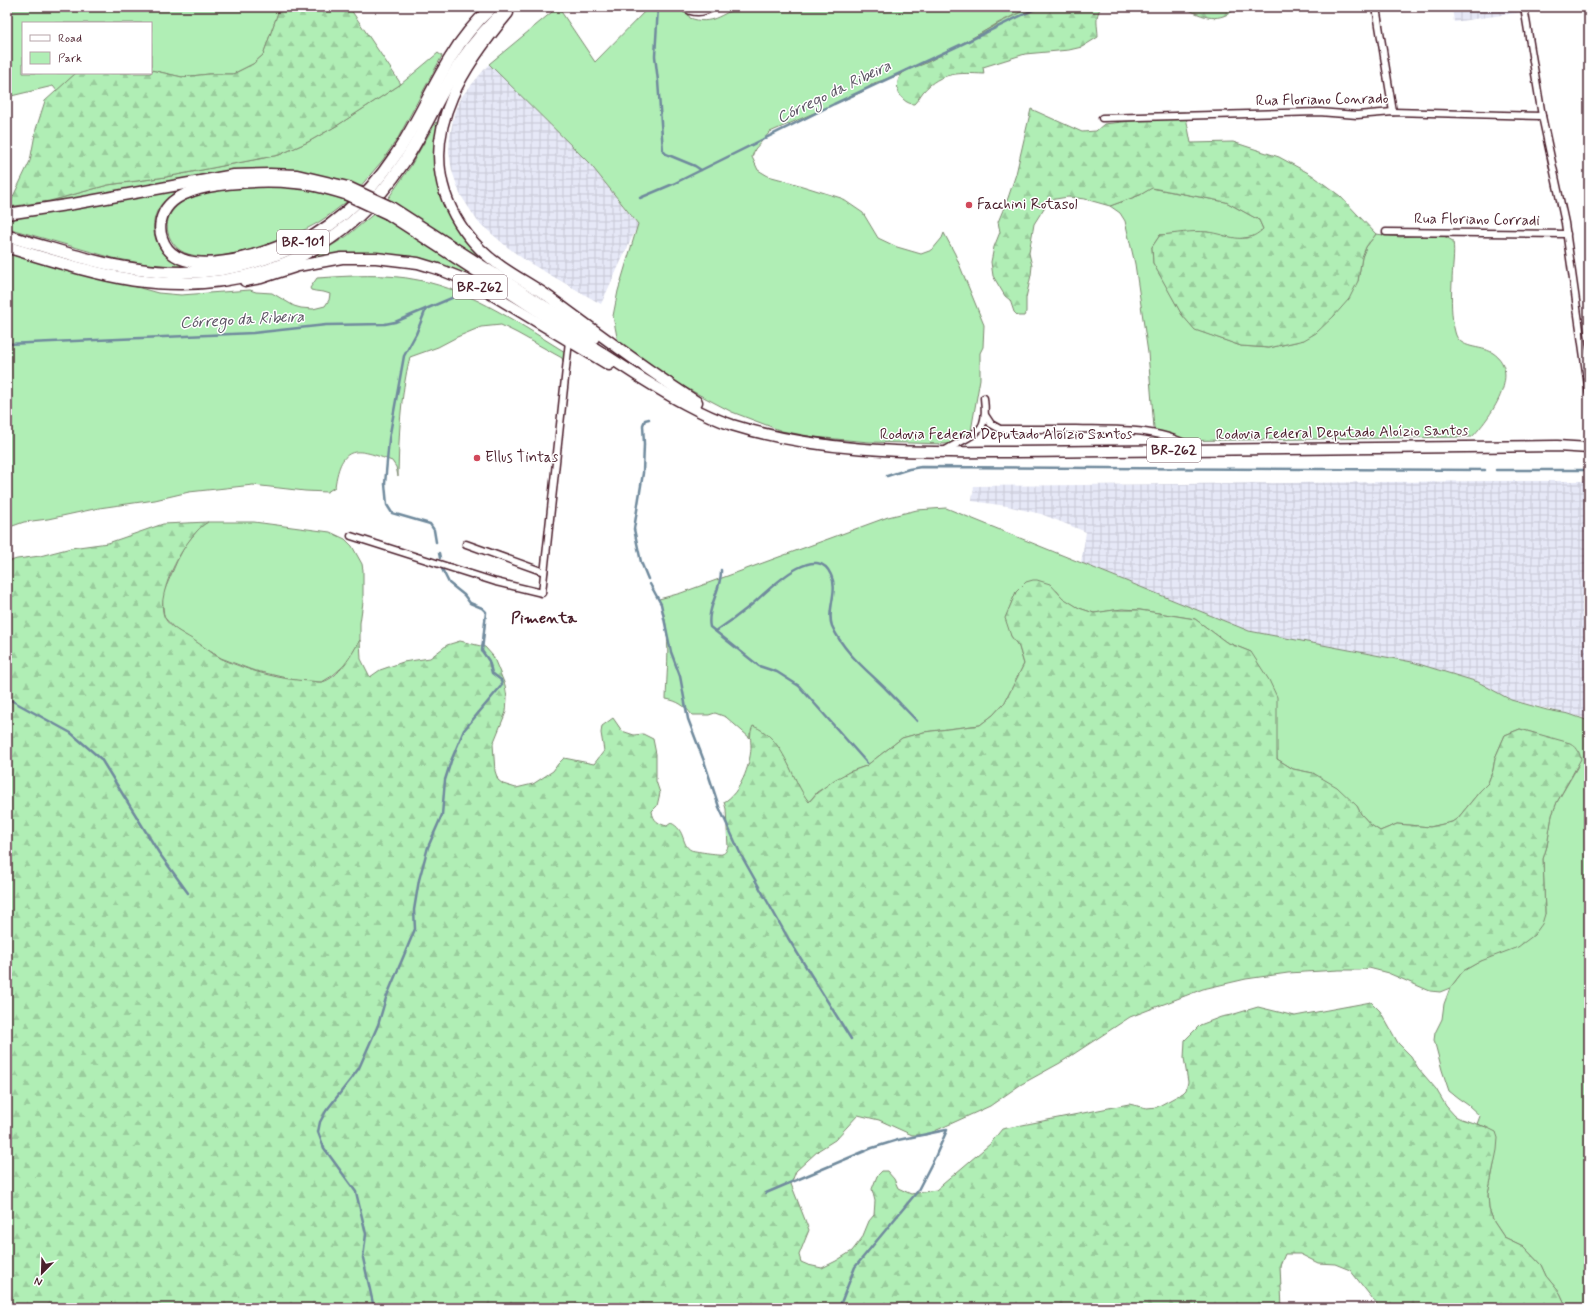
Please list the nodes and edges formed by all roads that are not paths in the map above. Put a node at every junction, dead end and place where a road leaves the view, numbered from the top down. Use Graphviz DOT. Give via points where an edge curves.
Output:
graph roads {
  1 [pos="492,7"];
  2 [pos="508,7"];
  3 [pos="513,7"];
  4 [pos="683,7"];
  5 [pos="714,7"];
  6 [pos="1376,7"];
  7 [pos="1524,7"];
  8 [pos="1393,112"];
  9 [pos="1542,116"];
  10 [pos="1102,118"];
  11 [pos="346,191"];
  12 [pos="389,210"];
  13 [pos="7,214"];
  14 [pos="341,216"];
  15 [pos="1386,232"];
  16 [pos="1567,234"];
  17 [pos="7,236"];
  18 [pos="7,247"];
  19 [pos="207,283"];
  20 [pos="569,341"];
  21 [pos="1589,393"];
  22 [pos="984,398"];
  23 [pos="697,402"];
  24 [pos="985,415"];
  25 [pos="726,422"];
  26 [pos="761,432"];
  27 [pos="1589,448"];
  28 [pos="1196,450"];
  29 [pos="941,452"];
  30 [pos="351,536"];
  31 [pos="466,544"];
  32 [pos="544,572"];
  1 -- 14 [label="highway, BR-101" via="470,30 452,55 415,124 387,167 368,191"];
  2 -- 19 [label="highway, BR-101" via="469,49 405,161 361,213 328,240 292,260 254,274"];
  3 -- 23 [label="highway, BR-262" via="469,64 445,115 439,159 451,208 466,233 490,258"];
  4 -- 5 [label="street" via="690,11 707,11"];
  6 -- 8 [label="street"];
  7 -- 9 [label="street"];
  8 -- 9 [label="street, Rua Floriano Conrado"];
  8 -- 10 [label="street, Rua Floriano Conrado" via="1357,115 1319,112"];
  9 -- 16 [label="street"];
  11 -- 12 [label="highway, BR-262, bridge"];
  11 -- 13 [label="highway, BR-262" via="297,175 234,175"];
  11 -- 14 [label="highway, BR-262" via="308,184 224,184 202,189 173,201 165,210 160,228 162,240 168,250 178,258 189,262 219,262 264,251 308,234"];
  12 -- 23 [label="highway, BR-262"];
  12 -- 25 [label="highway, BR-262" via="660,390"];
  14 -- 17 [label="highway, BR-101" via="310,238 275,255 238,267 200,273 169,273 118,266"];
  15 -- 16 [label="street, Rua Floriano Corradi"];
  16 -- 21 [label="street"];
  18 -- 19 [label="highway, BR-101" via="132,280 173,284"];
  19 -- 20 [label="highway, BR-262" via="248,280 298,266 342,258 410,262 442,270 471,282"];
  20 -- 25 [label="highway, BR-262" via="667,398"];
  20 -- 32 [label="street"];
  22 -- 24 [label="street"];
  23 -- 26 [label="highway, BR-262"];
  24 -- 28 [label="street" via="991,424 1000,429 1127,430 1167,437"];
  24 -- 29 [label="street" via="981,428"];
  25 -- 26 [label="highway, BR-262"];
  26 -- 29 [label="highway, Rodovia Federal Deputado Aloízio Santos / BR-262" via="842,447"];
  27 -- 28 [label="highway, Rodovia Federal Deputado Aloízio Santos / BR-262" via="1557,446"];
  28 -- 29 [label="highway, Rodovia Federal Deputado Aloízio Santos / BR-262"];
  30 -- 32 [label="street" via="496,582 542,593"];
  31 -- 32 [label="street"];
}
